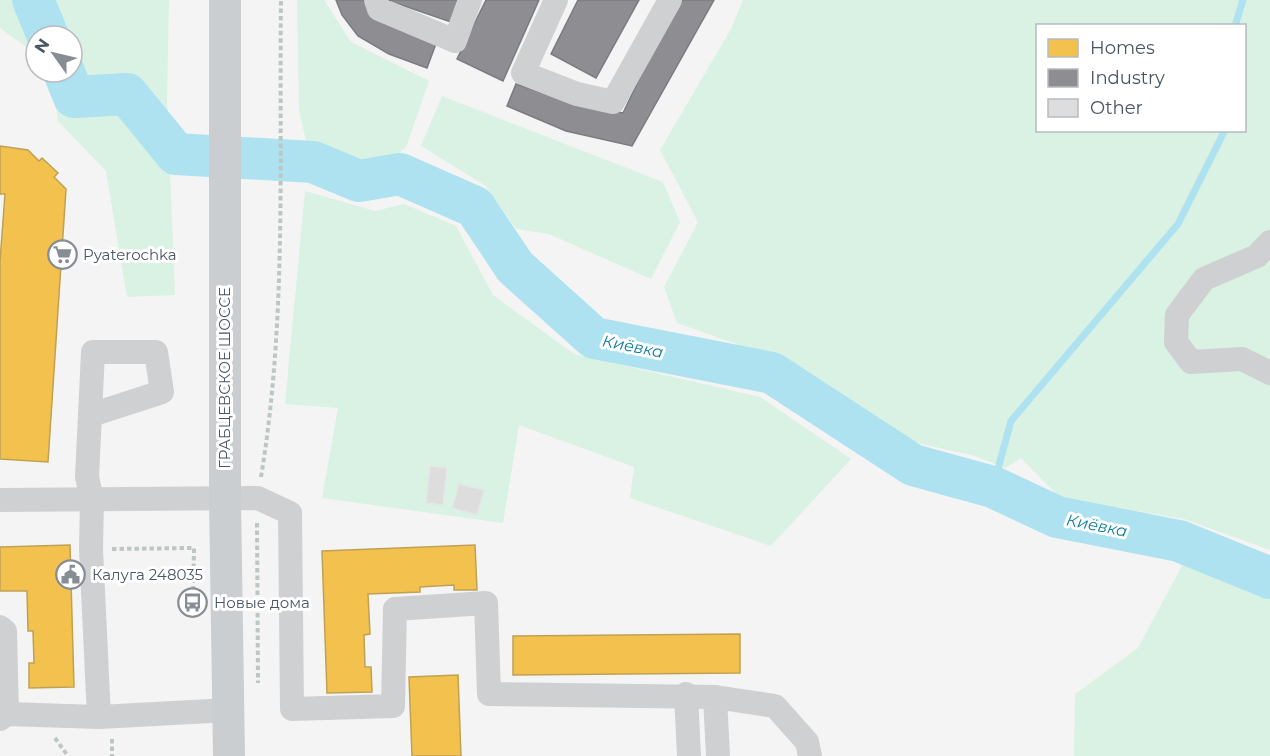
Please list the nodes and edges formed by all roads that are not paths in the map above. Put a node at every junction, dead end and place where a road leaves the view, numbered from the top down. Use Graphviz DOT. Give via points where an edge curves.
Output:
graph roads {
  1 [pos="225,0"];
  2 [pos="376,0"];
  3 [pos="470,0"];
  4 [pos="556,0"];
  5 [pos="670,0"];
  6 [pos="1270,242"];
  7 [pos="1270,373"];
  8 [pos="91,416"];
  9 [pos="0,500"];
  10 [pos="92,500"];
  11 [pos="225,500"];
  12 [pos="0,627"];
  13 [pos="686,694"];
  14 [pos="715,697"];
  15 [pos="229,711"];
  16 [pos="3,716"];
  17 [pos="99,717"];
  18 [pos="230,756"];
  19 [pos="689,756"];
  20 [pos="718,756"];
  21 [pos="810,756"];
  1 -- 11 [label="main road, ГРАБЦЕВСКОЕ ШОССЕ"];
  2 -- 3 [label="street" via="380,9 455,41"];
  4 -- 5 [label="street" via="523,73 577,94 613,102"];
  6 -- 7 [label="street" via="1257,256 1204,279 1177,315 1176,342 1191,362 1242,359"];
  8 -- 10 [label="street" via="87,477"];
  9 -- 10 [label="street"];
  10 -- 11 [label="street"];
  10 -- 17 [label="street"];
  11 -- 13 [label="street" via="258,498 291,513 292,709 393,706 395,609 486,603 489,694"];
  11 -- 15 [label="main road, ГРАБЦЕВСКОЕ ШОССЕ"];
  12 -- 16 [label="street" via="5,632"];
  13 -- 14 [label="street"];
  13 -- 19 [label="street"];
  14 -- 20 [label="street"];
  14 -- 21 [label="street" via="776,706 807,742"];
  15 -- 17 [label="street"];
  15 -- 18 [label="main road, ГРАБЦЕВСКОЕ ШОССЕ"];
  16 -- 17 [label="street"];
}
